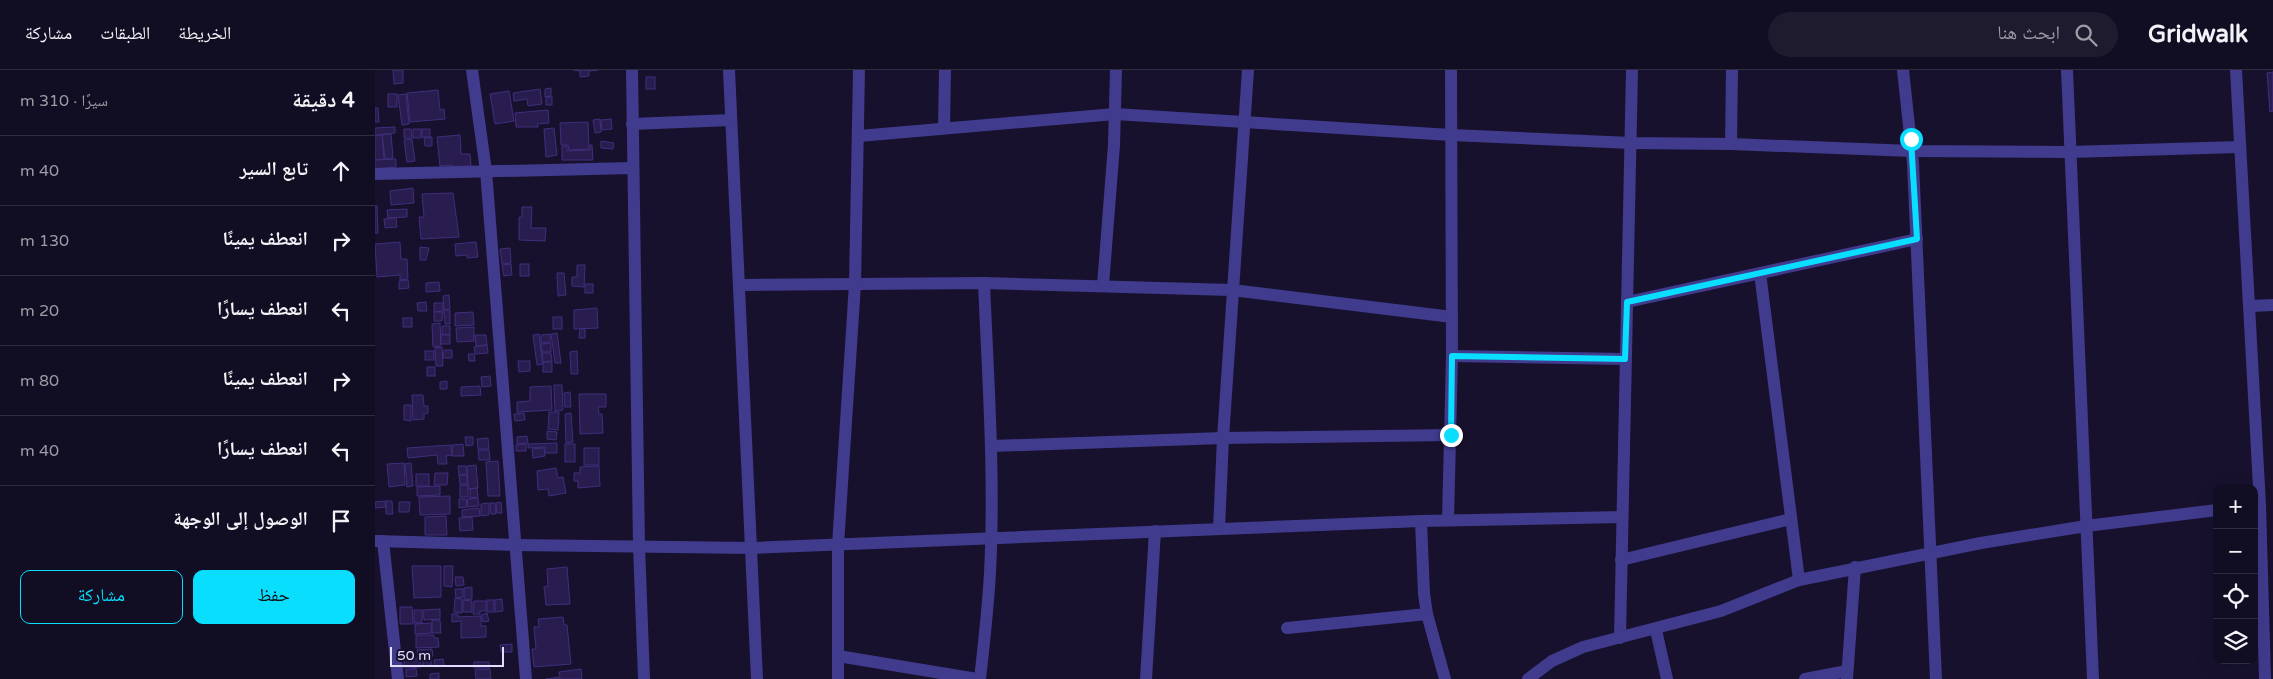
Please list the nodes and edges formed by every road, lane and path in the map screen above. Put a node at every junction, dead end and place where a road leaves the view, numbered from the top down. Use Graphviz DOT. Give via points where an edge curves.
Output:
graph roads {
  1 [pos="472,70"];
  2 [pos="632,70"];
  3 [pos="729,70"];
  4 [pos="859,70"];
  5 [pos="945,70"];
  6 [pos="1116,70"];
  7 [pos="1248,70"];
  8 [pos="1451,70"];
  9 [pos="1632,70"];
  10 [pos="1732,70"];
  11 [pos="1903,70"];
  12 [pos="2067,70"];
  13 [pos="2236,70"];
  14 [pos="1115,114"];
  15 [pos="731,120"];
  16 [pos="1245,123"];
  17 [pos="632,124"];
  18 [pos="944,127"];
  19 [pos="1451,135"];
  20 [pos="859,136"];
  21 [pos="1631,143"];
  22 [pos="1731,144"];
  23 [pos="2239,147"];
  24 [pos="1912,151"];
  25 [pos="2070,152"];
  26 [pos="633,168"];
  27 [pos="486,171"];
  28 [pos="375,174"];
  29 [pos="1917,239"];
  30 [pos="1759,273"];
  31 [pos="984,283"];
  32 [pos="855,284"];
  33 [pos="739,285"];
  34 [pos="1103,285"];
  35 [pos="1233,290"];
  36 [pos="1627,302"];
  37 [pos="2273,305"];
  38 [pos="2250,306"];
  39 [pos="1452,317"];
  40 [pos="1452,356"];
  41 [pos="1625,359"];
  42 [pos="1451,435"];
  43 [pos="1223,438"];
  44 [pos="991,446"];
  45 [pos="2256,484"];
  46 [pos="2213,510"];
  47 [pos="1622,517"];
  48 [pos="2258,518"];
  49 [pos="1448,520"];
  50 [pos="1791,520"];
  51 [pos="1421,521"];
  52 [pos="2086,526"];
  53 [pos="1219,529"];
  54 [pos="1155,531"];
  55 [pos="991,540"];
  56 [pos="379,541"];
  57 [pos="515,545"];
  58 [pos="838,545"];
  59 [pos="639,546"];
  60 [pos="751,548"];
  61 [pos="1931,553"];
  62 [pos="1621,560"];
  63 [pos="1855,567"];
  64 [pos="1799,580"];
  65 [pos="1427,614"];
  66 [pos="1287,628"];
  67 [pos="1656,630"];
  68 [pos="1620,638"];
  69 [pos="2268,643"];
  70 [pos="838,656"];
  71 [pos="1847,675"];
  72 [pos="398,679"];
  73 [pos="526,679"];
  74 [pos="644,679"];
  75 [pos="757,679"];
  76 [pos="837,679"];
  77 [pos="978,679"];
  78 [pos="1146,679"];
  79 [pos="1445,679"];
  80 [pos="1528,679"];
  81 [pos="1667,679"];
  82 [pos="1805,679"];
  83 [pos="1936,679"];
  84 [pos="2093,679"];
  85 [pos="2265,679"];
  1 -- 27 [label="street"];
  2 -- 17 [label="street"];
  3 -- 15 [label="street"];
  4 -- 20 [label="street"];
  5 -- 18 [label="street"];
  6 -- 14 [label="street"];
  7 -- 16 [label="street"];
  8 -- 19 [label="street"];
  9 -- 21 [label="street"];
  10 -- 22 [label="street"];
  11 -- 24 [label="street"];
  12 -- 25 [label="street"];
  13 -- 23 [label="street"];
  14 -- 16 [label="street"];
  14 -- 18 [label="street"];
  14 -- 34 [label="street"];
  15 -- 17 [label="street"];
  15 -- 33 [label="street"];
  16 -- 19 [label="street"];
  16 -- 35 [label="street"];
  17 -- 26 [label="street"];
  18 -- 20 [label="street"];
  19 -- 21 [label="street"];
  19 -- 39 [label="street"];
  20 -- 32 [label="street"];
  21 -- 22 [label="street"];
  21 -- 36 [label="street"];
  22 -- 24 [label="street"];
  23 -- 25 [label="street"];
  23 -- 38 [label="street"];
  24 -- 25 [label="street"];
  24 -- 29 [label="street"];
  25 -- 52 [label="street"];
  26 -- 27 [label="street"];
  26 -- 59 [label="street"];
  27 -- 28 [label="street"];
  27 -- 57 [label="street"];
  29 -- 30 [label="street"];
  29 -- 61 [label="street"];
  30 -- 36 [label="street"];
  30 -- 50 [label="street"];
  31 -- 32 [label="street"];
  31 -- 34 [label="street"];
  31 -- 44 [label="street"];
  32 -- 33 [label="street"];
  32 -- 58 [label="street"];
  33 -- 60 [label="street"];
  34 -- 35 [label="street"];
  35 -- 39 [label="street"];
  35 -- 43 [label="street"];
  36 -- 41 [label="street"];
  37 -- 38 [label="street"];
  38 -- 45 [label="street"];
  39 -- 40 [label="street"];
  40 -- 41 [label="street"];
  40 -- 42 [label="street"];
  41 -- 47 [label="street"];
  42 -- 43 [label="street"];
  42 -- 49 [label="street"];
  43 -- 44 [label="street"];
  43 -- 53 [label="street"];
  44 -- 55 [label="street"];
  46 -- 52 [label="street"];
  47 -- 49 [label="street"];
  47 -- 62 [label="street"];
  48 -- 69 [label="street"];
  49 -- 51 [label="street"];
  50 -- 62 [label="street"];
  50 -- 64 [label="street"];
  51 -- 53 [label="street"];
  51 -- 65 [label="street"];
  52 -- 61 [label="street"];
  52 -- 84 [label="street"];
  53 -- 54 [label="street"];
  54 -- 55 [label="street"];
  54 -- 78 [label="street"];
  55 -- 58 [label="street"];
  55 -- 77 [label="street" via="987,614"];
  56 -- 57 [label="street"];
  56 -- 72 [label="street"];
  57 -- 59 [label="street"];
  57 -- 73 [label="street"];
  58 -- 60 [label="street"];
  58 -- 70 [label="street"];
  59 -- 60 [label="street"];
  59 -- 74 [label="street"];
  60 -- 75 [label="street"];
  61 -- 63 [label="street"];
  61 -- 83 [label="street"];
  62 -- 68 [label="street"];
  63 -- 64 [label="street"];
  63 -- 71 [label="street"];
  64 -- 67 [label="street" via="1729,608"];
  65 -- 66 [label="street"];
  65 -- 79 [label="street"];
  67 -- 68 [label="street"];
  67 -- 81 [label="street"];
  68 -- 80 [label="street" via="1567,653"];
  69 -- 85 [label="street"];
  70 -- 76 [label="street"];
  70 -- 77 [label="street"];
  71 -- 82 [label="street"];
}
